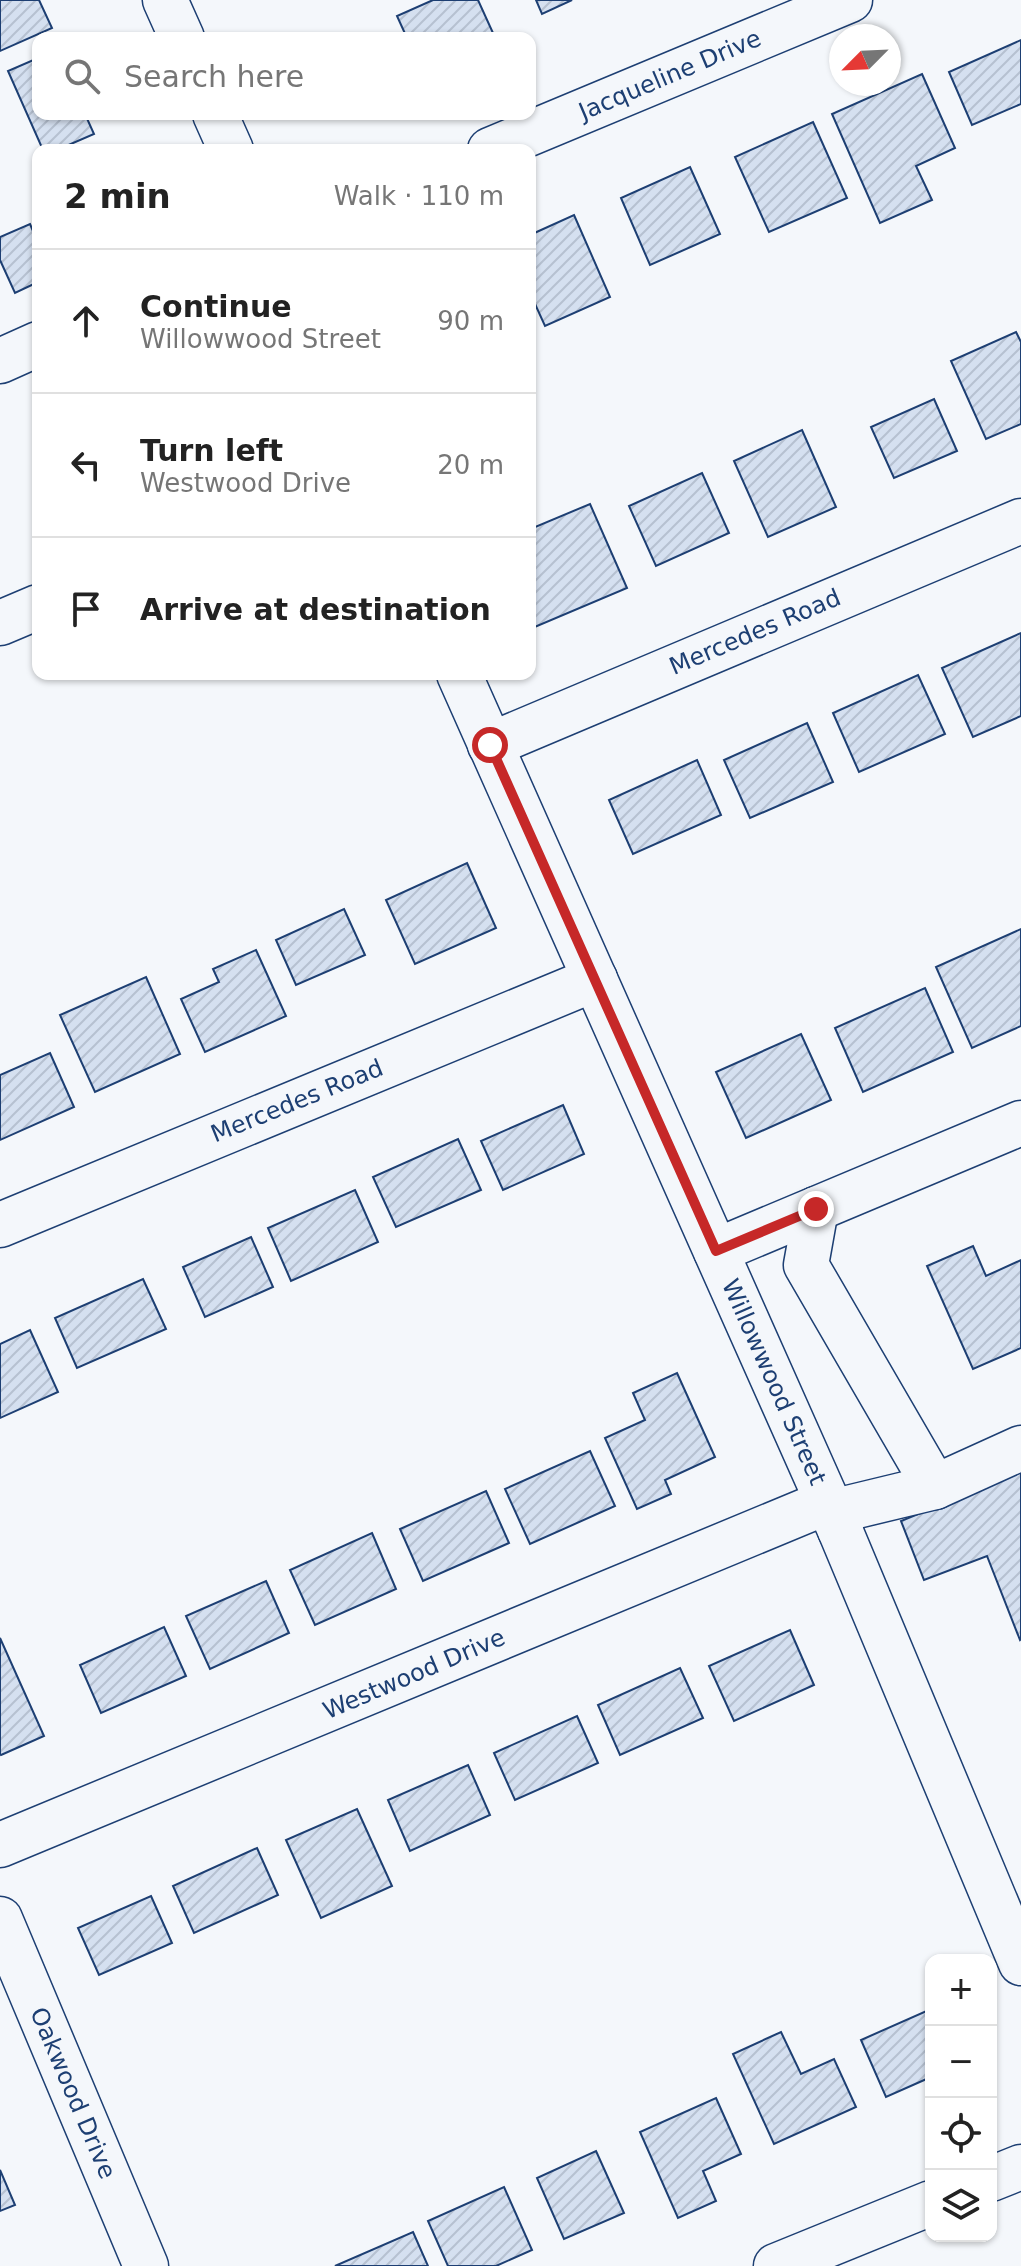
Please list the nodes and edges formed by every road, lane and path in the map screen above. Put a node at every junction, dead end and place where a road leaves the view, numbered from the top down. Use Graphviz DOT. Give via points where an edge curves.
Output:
graph roads {
  1 [pos="165,0"];
  2 [pos="850,0"];
  3 [pos="179,32"];
  4 [pos="218,120"];
  5 [pos="228,144"];
  6 [pos="504,144"];
  7 [pos="32,347"];
  8 [pos="0,361"];
  9 [pos="1021,521"];
  10 [pos="32,610"];
  11 [pos="0,623"];
  12 [pos="462,680"];
  13 [pos="490,745"];
  14 [pos="595,979"];
  15 [pos="1021,1123"];
  16 [pos="816,1209"];
  17 [pos="0,1225"];
  18 [pos="716,1251"];
  19 [pos="1021,1448"];
  20 [pos="935,1487"];
  21 [pos="834,1516"];
  22 [pos="0,1845"];
  23 [pos="0,1919"];
  24 [pos="1016,1944"];
  25 [pos="1021,2167"];
  26 [pos="997,2177"];
  27 [pos="925,2205"];
  28 [pos="146,2266"];
  29 [pos="776,2266"];
  1 -- 3 [label="street"];
  2 -- 6 [label="street, Jacqueline Drive"];
  4 -- 5 [label="street"];
  7 -- 8 [label="street"];
  9 -- 13 [label="street, Mercedes Road"];
  10 -- 11 [label="street"];
  12 -- 13 [label="street, Willowwood Street"];
  13 -- 14 [label="street, Willowwood Street"];
  14 -- 17 [label="street, Mercedes Road"];
  14 -- 18 [label="street, Willowwood Street"];
  15 -- 16 [label="street"];
  16 -- 18 [label="street"];
  16 -- 20 [label="street" via="806,1265"];
  18 -- 21 [label="street, Willowwood Street"];
  19 -- 20 [label="street"];
  20 -- 21 [label="street"];
  21 -- 22 [label="street, Westwood Drive"];
  21 -- 24 [label="street, Willowwood Street"];
  23 -- 28 [label="street, Oakwood Drive"];
  25 -- 26 [label="street"];
  27 -- 29 [label="street"];
}
